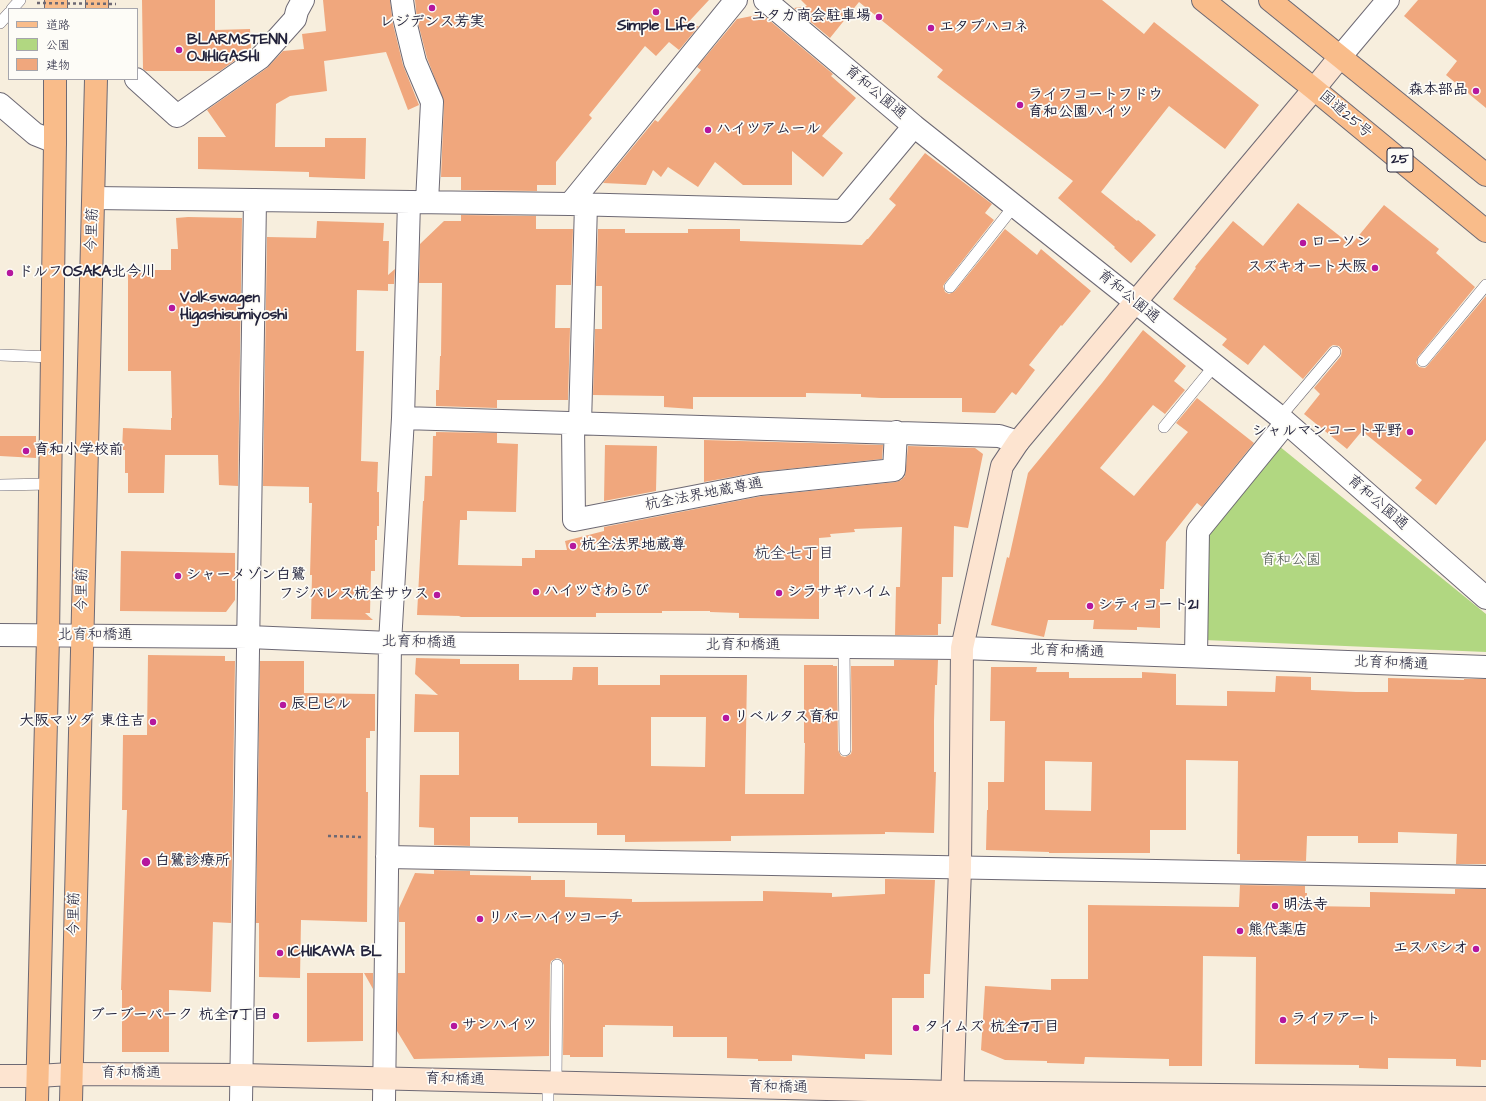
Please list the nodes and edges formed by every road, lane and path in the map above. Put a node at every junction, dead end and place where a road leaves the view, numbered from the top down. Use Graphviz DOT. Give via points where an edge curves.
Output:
graph roads {
  1 [pos="20,0"];
  2 [pos="303,0"];
  3 [pos="402,0"];
  4 [pos="736,0"];
  5 [pos="765,0"];
  6 [pos="1203,0"];
  7 [pos="1270,0"];
  8 [pos="1388,0"];
  9 [pos="50,4"];
  10 [pos="103,4"];
  11 [pos="13,8"];
  12 [pos="8,14"];
  13 [pos="0,23"];
  14 [pos="1340,57"];
  15 [pos="55,80"];
  16 [pos="96,80"];
  17 [pos="137,80"];
  18 [pos="1314,89"];
  19 [pos="0,104"];
  20 [pos="914,126"];
  21 [pos="55,142"];
  22 [pos="1486,175"];
  23 [pos="94,198"];
  24 [pos="255,200"];
  25 [pos="418,202"];
  26 [pos="578,204"];
  27 [pos="1014,206"];
  28 [pos="1486,231"];
  29 [pos="1486,285"];
  30 [pos="950,287"];
  31 [pos="1135,302"];
  32 [pos="1335,352"];
  33 [pos="0,355"];
  34 [pos="52,357"];
  35 [pos="1423,361"];
  36 [pos="1214,366"];
  37 [pos="403,418"];
  38 [pos="1283,420"];
  39 [pos="577,423"];
  40 [pos="1164,428"];
  41 [pos="896,432"];
  42 [pos="1018,442"];
  43 [pos="50,484"];
  44 [pos="0,485"];
  45 [pos="1486,598"];
  46 [pos="0,635"];
  47 [pos="48,636"];
  48 [pos="82,636"];
  49 [pos="249,637"];
  50 [pos="390,643"];
  51 [pos="844,646"];
  52 [pos="962,648"];
  53 [pos="1196,656"];
  54 [pos="1486,667"];
  55 [pos="845,750"];
  56 [pos="328,836"];
  57 [pos="387,847"];
  58 [pos="960,868"];
  59 [pos="1486,877"];
  60 [pos="557,965"];
  61 [pos="71,1074"];
  62 [pos="242,1075"];
  63 [pos="0,1076"];
  64 [pos="37,1076"];
  65 [pos="385,1078"];
  66 [pos="551,1089"];
  67 [pos="775,1094"];
  68 [pos="952,1096"];
  69 [pos="1163,1098"];
  70 [pos="1486,1098"];
  71 [pos="1377,1099"];
  72 [pos="37,1101"];
  73 [pos="71,1101"];
  74 [pos="241,1101"];
  75 [pos="384,1101"];
  1 -- 11 [label="lane"];
  2 -- 17 [label="street" via="295,19 260,58 177,116"];
  3 -- 25 [label="street" via="415,62 432,102"];
  4 -- 26 [label="street"];
  5 -- 20 [label="street, 育和公園通"];
  6 -- 18 [label="main road, 国道25号 / 25"];
  7 -- 14 [label="main road"];
  8 -- 14 [label="street"];
  9 -- 10 [label="path, bridge"];
  12 -- 13 [label="lane"];
  14 -- 18 [label="street"];
  14 -- 22 [label="main road"];
  15 -- 21 [label="main road"];
  16 -- 23 [label="main road, 今里筋"];
  18 -- 28 [label="main road, 国道25号 / 25"];
  18 -- 31 [label="street"];
  19 -- 21 [label="street" via="35,134"];
  20 -- 26 [label="street" via="843,211"];
  20 -- 27 [label="street, 育和公園通"];
  21 -- 34 [label="main road"];
  23 -- 24 [label="street"];
  23 -- 48 [label="main road, 今里筋"];
  24 -- 25 [label="street"];
  24 -- 49 [label="street"];
  25 -- 26 [label="street"];
  25 -- 37 [label="street"];
  26 -- 39 [label="street"];
  27 -- 30 [label="lane"];
  27 -- 31 [label="street, 育和公園通"];
  29 -- 35 [label="lane"];
  31 -- 36 [label="street, 育和公園通"];
  31 -- 42 [label="street"];
  32 -- 38 [label="lane"];
  33 -- 34 [label="lane"];
  34 -- 43 [label="main road"];
  36 -- 38 [label="street, 育和公園通"];
  36 -- 40 [label="lane"];
  37 -- 39 [label="street"];
  37 -- 50 [label="street"];
  38 -- 45 [label="street, 育和公園通"];
  38 -- 53 [label="street" via="1198,531"];
  39 -- 41 [label="street"];
  39 -- 41 [label="street, 杭全法界地蔵尊通" via="574,520 760,484 894,470"];
  41 -- 42 [label="street" via="999,436"];
  42 -- 52 [label="street" via="1002,466"];
  43 -- 44 [label="lane"];
  43 -- 47 [label="main road"];
  46 -- 47 [label="street, 北育和橋通"];
  47 -- 48 [label="street, 北育和橋通"];
  47 -- 64 [label="main road"];
  48 -- 49 [label="street, 北育和橋通"];
  48 -- 61 [label="main road, 今里筋"];
  49 -- 50 [label="street, 北育和橋通"];
  49 -- 62 [label="street"];
  50 -- 51 [label="street, 北育和橋通"];
  50 -- 57 [label="street"];
  51 -- 52 [label="street, 北育和橋通"];
  51 -- 55 [label="lane"];
  52 -- 53 [label="street, 北育和橋通"];
  52 -- 58 [label="street"];
  53 -- 54 [label="street, 北育和橋通"];
  56 -- 57 [label="path"];
  57 -- 58 [label="street"];
  57 -- 65 [label="street"];
  58 -- 59 [label="street"];
  58 -- 68 [label="street"];
  60 -- 66 [label="lane"];
  61 -- 62 [label="street, 育和橋通"];
  61 -- 64 [label="street, 育和橋通"];
  61 -- 73 [label="main road, 今里筋"];
  62 -- 65 [label="street, 育和橋通"];
  62 -- 74 [label="street"];
  63 -- 64 [label="street"];
  64 -- 72 [label="main road"];
  65 -- 66 [label="street, 育和橋通"];
  65 -- 75 [label="street"];
  66 -- 67 [label="street, 育和橋通"];
  67 -- 68 [label="street, 育和橋通"];
  68 -- 69 [label="street, 育和橋通"];
  69 -- 71 [label="street, 育和橋通"];
  70 -- 71 [label="street, 育和橋通"];
}
